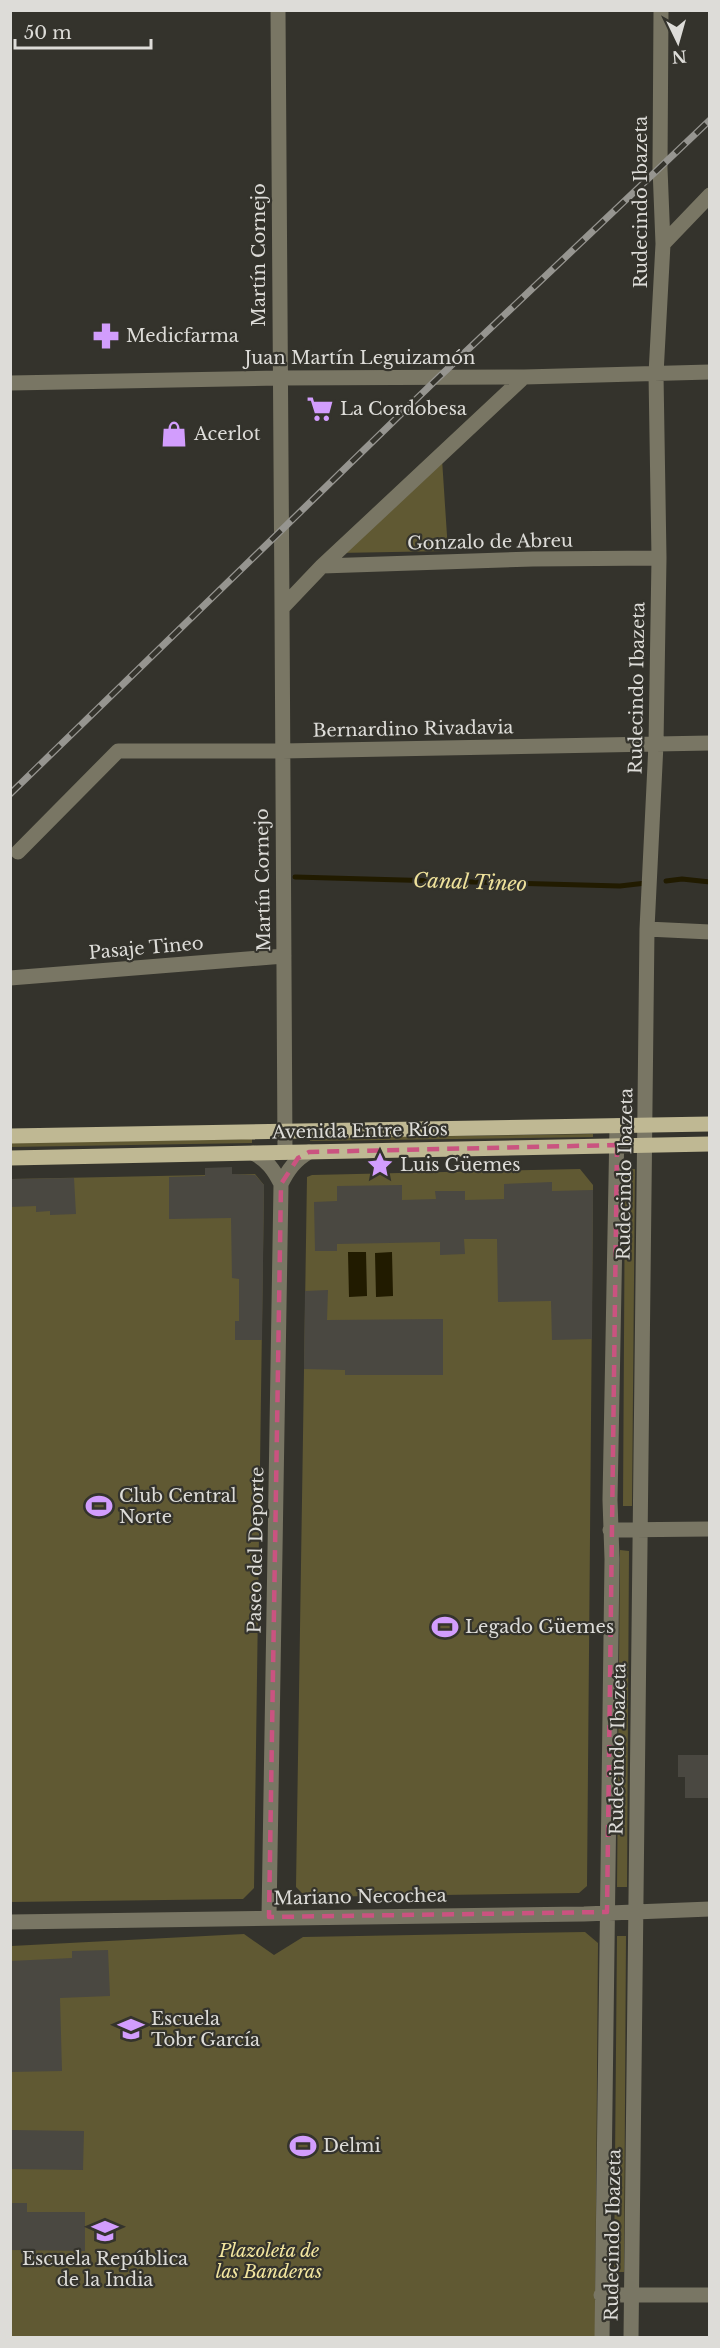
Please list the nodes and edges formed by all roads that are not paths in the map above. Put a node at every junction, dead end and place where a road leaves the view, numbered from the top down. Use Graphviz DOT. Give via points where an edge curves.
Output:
graph roads {
  1 [pos="278,10"];
  2 [pos="661,10"];
  3 [pos="710,195"];
  4 [pos="663,244"];
  5 [pos="710,372"];
  6 [pos="656,374"];
  7 [pos="524,377"];
  8 [pos="279,378"];
  9 [pos="10,382"];
  10 [pos="659,558"];
  11 [pos="322,566"];
  12 [pos="282,608"];
  13 [pos="710,742"];
  14 [pos="656,744"];
  15 [pos="282,751"];
  16 [pos="18,852"];
  17 [pos="647,929"];
  18 [pos="710,932"];
  19 [pos="284,956"];
  20 [pos="10,978"];
  21 [pos="710,1124"];
  22 [pos="645,1125"];
  23 [pos="616,1126"];
  24 [pos="285,1132"];
  25 [pos="10,1136"];
  26 [pos="645,1144"];
  27 [pos="710,1144"];
  28 [pos="617,1145"];
  29 [pos="285,1152"];
  30 [pos="309,1152"];
  31 [pos="253,1153"];
  32 [pos="10,1158"];
  33 [pos="281,1184"];
  34 [pos="710,1529"];
  35 [pos="610,1530"];
  36 [pos="639,1530"];
  37 [pos="710,1909"];
  38 [pos="635,1910"];
  39 [pos="607,1912"];
  40 [pos="269,1917"];
  41 [pos="10,1922"];
  42 [pos="601,2295"];
  43 [pos="710,2295"];
  44 [pos="631,2296"];
  45 [pos="602,2337"];
  46 [pos="631,2337"];
  1 -- 8 [label="street, Martín Cornejo"];
  2 -- 4 [label="street, Rudecindo Ibazeta"];
  3 -- 4 [label="street"];
  4 -- 6 [label="street, Rudecindo Ibazeta"];
  5 -- 6 [label="street, Juan Martín Leguizamón"];
  6 -- 7 [label="street, Juan Martín Leguizamón"];
  6 -- 10 [label="street, Rudecindo Ibazeta"];
  7 -- 8 [label="street, Juan Martín Leguizamón"];
  7 -- 11 [label="street"];
  8 -- 9 [label="street, Juan Martín Leguizamón"];
  8 -- 12 [label="street, Martín Cornejo"];
  10 -- 11 [label="street, Gonzalo de Abreu"];
  10 -- 14 [label="street, Rudecindo Ibazeta"];
  11 -- 12 [label="street"];
  12 -- 15 [label="street, Martín Cornejo"];
  13 -- 14 [label="street, Bernardino Rivadavia"];
  14 -- 15 [label="street, Bernardino Rivadavia"];
  14 -- 17 [label="street, Rudecindo Ibazeta"];
  15 -- 16 [label="street, Bernardino Rivadavia" via="118,751"];
  15 -- 19 [label="street, Martín Cornejo"];
  17 -- 18 [label="street"];
  17 -- 22 [label="street, Rudecindo Ibazeta"];
  19 -- 20 [label="street, Pasaje Tineo"];
  19 -- 24 [label="street, Martín Cornejo"];
  21 -- 22 [label="main road, Avenida Entre Ríos"];
  22 -- 23 [label="main road, Avenida Entre Ríos"];
  22 -- 26 [label="street, Rudecindo Ibazeta"];
  23 -- 24 [label="main road, Avenida Entre Ríos"];
  23 -- 28 [label="street, Rudecindo Ibazeta"];
  24 -- 25 [label="main road, Avenida Entre Ríos"];
  24 -- 29 [label="street, Martín Cornejo"];
  26 -- 27 [label="main road, Avenida Entre Ríos"];
  26 -- 28 [label="main road, Avenida Entre Ríos"];
  26 -- 36 [label="street, Rudecindo Ibazeta"];
  28 -- 30 [label="main road, Avenida Entre Ríos"];
  28 -- 35 [label="street, Rudecindo Ibazeta"];
  29 -- 30 [label="main road, Avenida Entre Ríos"];
  29 -- 31 [label="main road, Avenida Entre Ríos"];
  30 -- 33 [label="street" via="298,1158"];
  31 -- 32 [label="main road, Avenida Entre Ríos"];
  31 -- 33 [label="street" via="263,1158"];
  33 -- 40 [label="street, Paseo del Deporte"];
  34 -- 36 [label="street"];
  35 -- 36 [label="street"];
  35 -- 39 [label="street, Rudecindo Ibazeta"];
  36 -- 38 [label="street, Rudecindo Ibazeta"];
  37 -- 38 [label="street, Mariano Necochea"];
  38 -- 39 [label="street, Mariano Necochea"];
  38 -- 44 [label="street, Rudecindo Ibazeta"];
  39 -- 40 [label="street, Mariano Necochea"];
  39 -- 42 [label="street, Rudecindo Ibazeta"];
  40 -- 41 [label="street, Mariano Necochea"];
  42 -- 44 [label="street"];
  42 -- 45 [label="street, Rudecindo Ibazeta"];
  43 -- 44 [label="street"];
  44 -- 46 [label="street, Rudecindo Ibazeta"];
}
